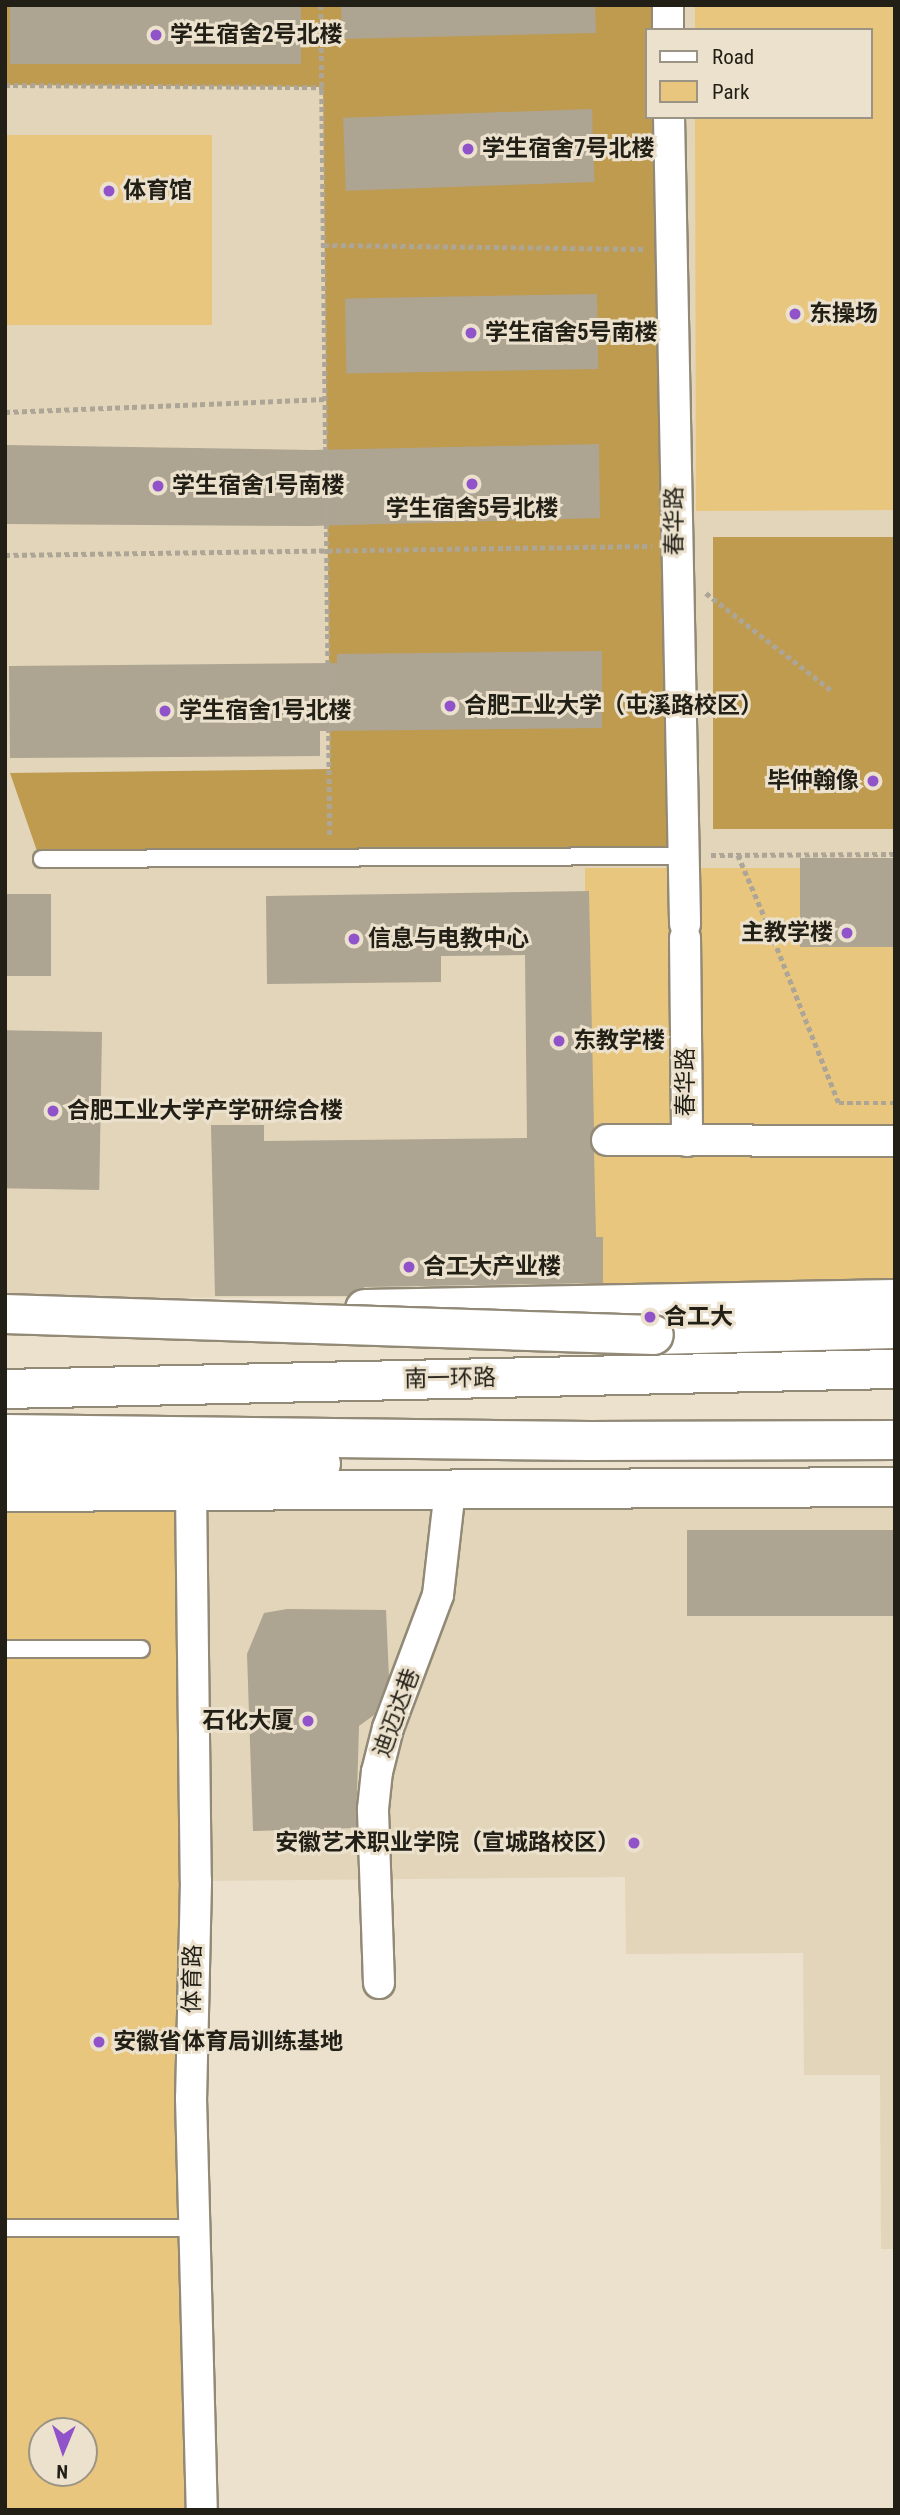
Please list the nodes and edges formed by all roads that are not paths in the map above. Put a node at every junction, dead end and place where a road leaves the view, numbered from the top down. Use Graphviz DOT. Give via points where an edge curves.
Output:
graph roads {
  1 [pos="668,5"];
  2 [pos="668,28"];
  3 [pos="669,119"];
  4 [pos="682,856"];
  5 [pos="43,859"];
  6 [pos="607,1140"];
  7 [pos="687,1141"];
  8 [pos="895,1141"];
  9 [pos="895,1299"];
  10 [pos="5,1316"];
  11 [pos="895,1329"];
  12 [pos="895,1369"];
  13 [pos="5,1389"];
  14 [pos="5,1434"];
  15 [pos="895,1440"];
  16 [pos="589,1441"];
  17 [pos="5,1465"];
  18 [pos="192,1477"];
  19 [pos="895,1487"];
  20 [pos="450,1489"];
  21 [pos="5,1492"];
  22 [pos="5,1649"];
  23 [pos="141,1649"];
  24 [pos="379,1983"];
  25 [pos="5,2228"];
  26 [pos="195,2228"];
  27 [pos="202,2510"];
  1 -- 2 [label="street"];
  3 -- 4 [label="street, 春华路"];
  4 -- 5 [label="lane"];
  4 -- 7 [label="street, 春华路"];
  6 -- 7 [label="street"];
  7 -- 8 [label="street"];
  9 -- 10 [label="main road"];
  10 -- 11 [label="main road, bridge" via="654,1335"];
  12 -- 13 [label="main road, 南一环路"];
  14 -- 16 [label="main road"];
  15 -- 16 [label="main road"];
  16 -- 18 [label="main road" via="508,1465"];
  17 -- 18 [label="main road"];
  18 -- 20 [label="main road"];
  18 -- 21 [label="main road"];
  18 -- 26 [label="street, 体育路"];
  19 -- 20 [label="main road"];
  20 -- 24 [label="street, 迪迈达巷" via="438,1595 388,1728 377,1772 373,1809"];
  22 -- 23 [label="lane"];
  25 -- 26 [label="lane"];
  26 -- 27 [label="street, 体育路"];
}
